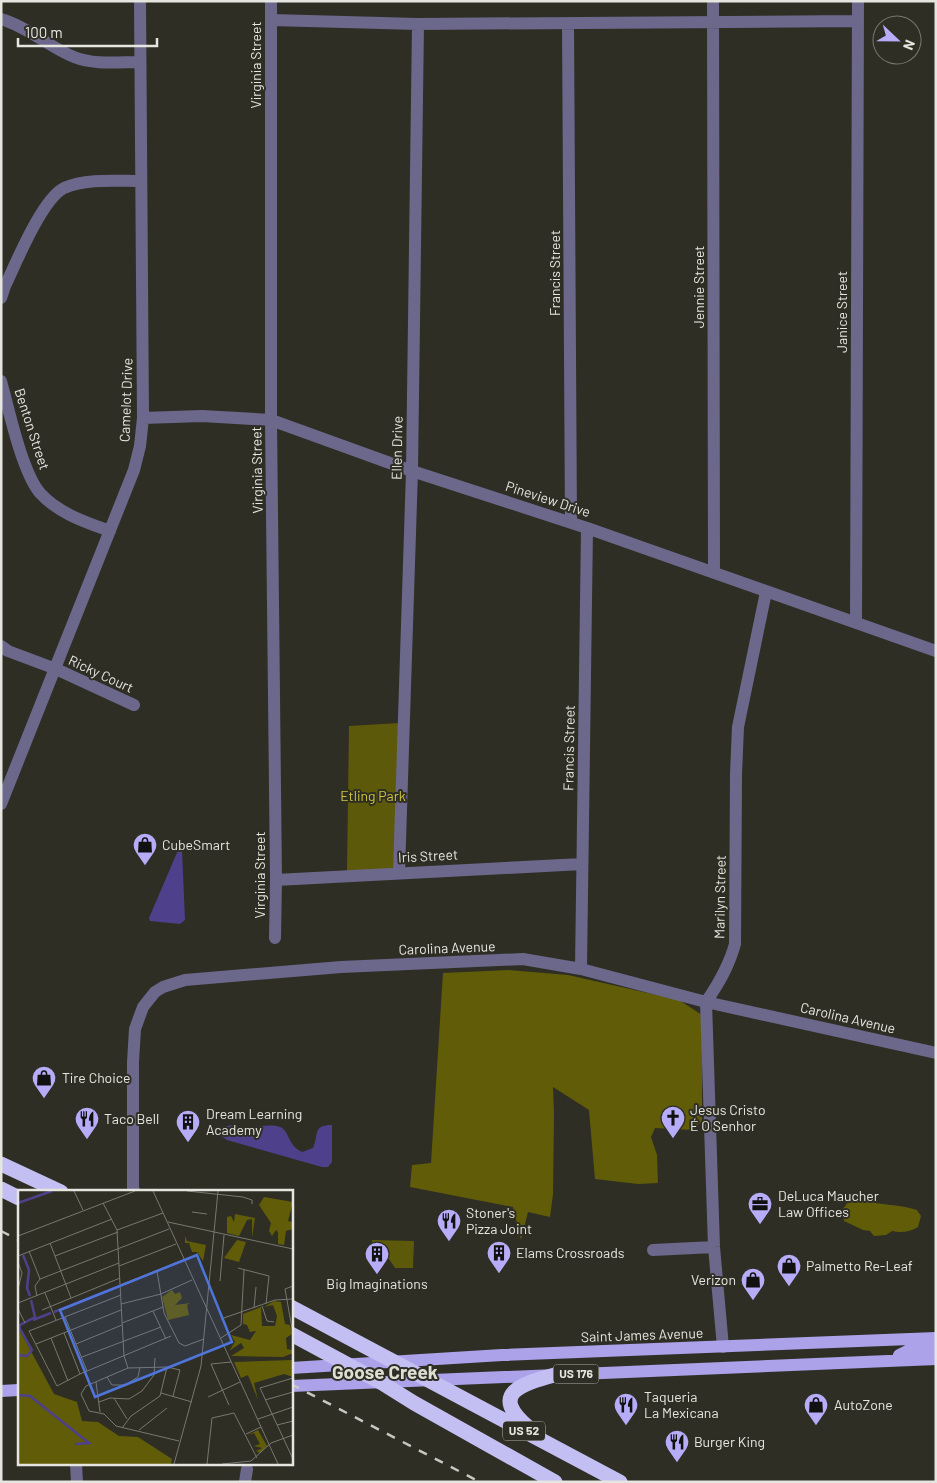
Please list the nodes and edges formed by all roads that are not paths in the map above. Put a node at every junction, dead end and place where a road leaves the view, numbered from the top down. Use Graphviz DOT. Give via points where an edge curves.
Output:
graph roads {
  1 [pos="140,1"];
  2 [pos="271,1"];
  3 [pos="713,1"];
  4 [pos="858,1"];
  5 [pos="1,19"];
  6 [pos="271,20"];
  7 [pos="857,21"];
  8 [pos="714,22"];
  9 [pos="418,24"];
  10 [pos="568,24"];
  11 [pos="140,62"];
  12 [pos="141,181"];
  13 [pos="1,298"];
  14 [pos="1,381"];
  15 [pos="143,418"];
  16 [pos="271,420"];
  17 [pos="412,471"];
  18 [pos="571,522"];
  19 [pos="587,528"];
  20 [pos="110,531"];
  21 [pos="714,573"];
  22 [pos="766,592"];
  23 [pos="856,624"];
  24 [pos="1,646"];
  25 [pos="936,651"];
  26 [pos="56,669"];
  27 [pos="134,705"];
  28 [pos="5,783"];
  29 [pos="1,804"];
  30 [pos="582,864"];
  31 [pos="399,872"];
  32 [pos="276,880"];
  33 [pos="275,938"];
  34 [pos="581,969"];
  35 [pos="706,1002"];
  36 [pos="936,1053"];
  37 [pos="1,1164"];
  38 [pos="1,1189"];
  39 [pos="56,1190"];
  40 [pos="133,1190"];
  41 [pos="18,1198"];
  42 [pos="714,1248"];
  43 [pos="653,1250"];
  44 [pos="292,1308"];
  45 [pos="292,1335"];
  46 [pos="936,1338"];
  47 [pos="723,1347"];
  48 [pos="936,1347"];
  49 [pos="936,1359"];
  50 [pos="898,1360"];
  51 [pos="394,1362"];
  52 [pos="349,1364"];
  53 [pos="292,1368"];
  54 [pos="558,1374"];
  55 [pos="428,1380"];
  56 [pos="382,1382"];
  57 [pos="292,1386"];
  58 [pos="18,1390"];
  59 [pos="1,1391"];
  60 [pos="546,1442"];
  61 [pos="76,1466"];
  62 [pos="247,1469"];
  63 [pos="77,1482"];
  64 [pos="245,1482"];
  65 [pos="555,1482"];
  66 [pos="620,1482"];
  1 -- 11 [label="street, Camelot Drive"];
  2 -- 6 [label="street, Virginia Street"];
  3 -- 8 [label="street, Jennie Street"];
  4 -- 7 [label="street, Janice Street"];
  5 -- 11 [label="street" via="75,58 96,62"];
  6 -- 9 [label="street"];
  6 -- 16 [label="street, Virginia Street"];
  7 -- 8 [label="street"];
  7 -- 23 [label="street, Janice Street"];
  8 -- 10 [label="street"];
  8 -- 21 [label="street, Jennie Street"];
  9 -- 10 [label="street"];
  9 -- 17 [label="street, Ellen Drive"];
  10 -- 18 [label="street, Francis Street"];
  11 -- 12 [label="street, Camelot Drive"];
  12 -- 13 [label="street" via="97,180 64,188 47,203 4,286"];
  12 -- 15 [label="street, Camelot Drive"];
  14 -- 20 [label="street, Benton Street" via="27,471 40,492 74,518"];
  15 -- 16 [label="street, Pineview Drive" via="202,416"];
  15 -- 20 [label="street, Camelot Drive" via="134,470"];
  16 -- 17 [label="street, Pineview Drive"];
  16 -- 32 [label="street, Virginia Street"];
  17 -- 18 [label="street, Pineview Drive"];
  17 -- 31 [label="street, Ellen Drive"];
  18 -- 19 [label="street, Pineview Drive"];
  19 -- 21 [label="street, Pineview Drive"];
  19 -- 30 [label="street, Francis Street"];
  20 -- 26 [label="street, Camelot Drive"];
  21 -- 22 [label="street, Pineview Drive"];
  22 -- 23 [label="street, Pineview Drive"];
  22 -- 35 [label="street, Marilyn Street" via="738,727 735,944 720,983"];
  23 -- 25 [label="street, Pineview Drive"];
  24 -- 26 [label="street, Ricky Court"];
  26 -- 27 [label="street, Ricky Court"];
  26 -- 28 [label="street, Camelot Drive"];
  28 -- 29 [label="street, Camelot Drive"];
  30 -- 31 [label="street, Iris Street"];
  30 -- 34 [label="street, Francis Street"];
  31 -- 32 [label="street, Iris Street"];
  32 -- 33 [label="street, Virginia Street"];
  34 -- 35 [label="street, Carolina Avenue"];
  34 -- 40 [label="street, Carolina Avenue" via="523,960 342,967 185,980 163,987 148,999 135,1029"];
  35 -- 36 [label="street, Carolina Avenue"];
  35 -- 42 [label="street"];
  37 -- 39 [label="highway"];
  38 -- 41 [label="highway"];
  42 -- 43 [label="street"];
  42 -- 47 [label="street"];
  44 -- 51 [label="highway, US 52"];
  45 -- 52 [label="highway, US 52"];
  46 -- 47 [label="main road, Saint James Avenue / US 176"];
  47 -- 51 [label="main road, Saint James Avenue / US 176"];
  48 -- 50 [label="main road" via="909,1350"];
  49 -- 50 [label="main road, US 176"];
  50 -- 54 [label="main road, US 176"];
  51 -- 52 [label="main road, Saint James Avenue"];
  51 -- 55 [label="highway, US 52"];
  52 -- 53 [label="main road, Saint James Avenue"];
  52 -- 56 [label="highway, US 52"];
  54 -- 55 [label="main road, US 176"];
  54 -- 60 [label="highway" via="516,1388 510,1403 521,1422"];
  55 -- 56 [label="main road, US 176"];
  55 -- 60 [label="highway, US 52"];
  56 -- 57 [label="main road"];
  56 -- 65 [label="highway, US 52"];
  58 -- 59 [label="main road"];
  60 -- 66 [label="highway, US 52"];
  61 -- 63 [label="street"];
  62 -- 64 [label="street"];
}
